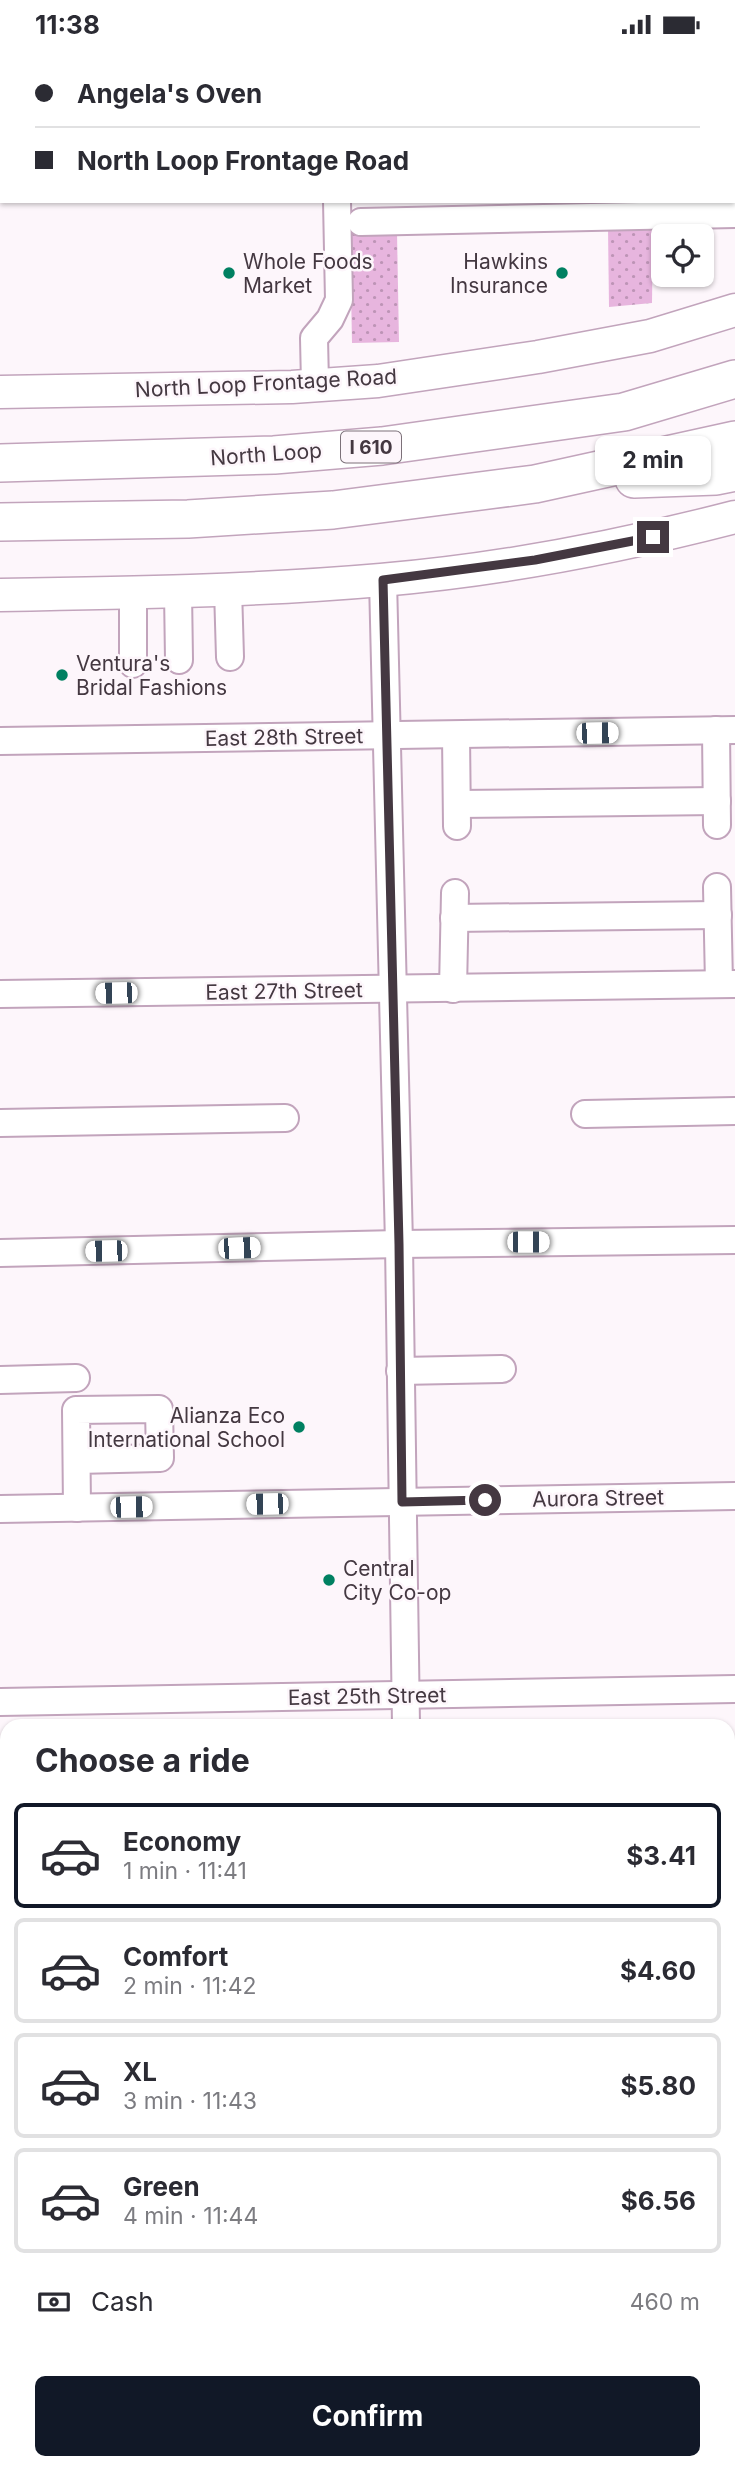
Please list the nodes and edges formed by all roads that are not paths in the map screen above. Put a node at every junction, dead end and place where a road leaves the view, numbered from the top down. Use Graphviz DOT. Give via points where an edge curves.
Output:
graph roads {
  1 [pos="337,203"];
  2 [pos="735,214"];
  3 [pos="361,222"];
  4 [pos="735,310"];
  5 [pos="735,369"];
  6 [pos="735,379"];
  7 [pos="315,384"];
  8 [pos="0,392"];
  9 [pos="624,412"];
  10 [pos="735,440"];
  11 [pos="0,463"];
  12 [pos="735,472"];
  13 [pos="535,484"];
  14 [pos="735,517"];
  15 [pos="0,522"];
  16 [pos="383,580"];
  17 [pos="228,589"];
  18 [pos="178,592"];
  19 [pos="133,593"];
  20 [pos="0,594"];
  21 [pos="230,657"];
  22 [pos="179,660"];
  23 [pos="133,664"];
  24 [pos="726,730"];
  25 [pos="456,734"];
  26 [pos="387,736"];
  27 [pos="0,741"];
  28 [pos="718,887"];
  29 [pos="718,915"];
  30 [pos="727,984"];
  31 [pos="453,989"];
  32 [pos="392,990"];
  33 [pos="0,994"];
  34 [pos="735,1111"];
  35 [pos="584,1114"];
  36 [pos="285,1118"];
  37 [pos="0,1123"];
  38 [pos="735,1240"];
  39 [pos="399,1244"];
  40 [pos="0,1253"];
  41 [pos="502,1369"];
  42 [pos="400,1371"];
  43 [pos="75,1378"];
  44 [pos="0,1380"];
  45 [pos="77,1460"];
  46 [pos="735,1496"];
  47 [pos="402,1502"];
  48 [pos="77,1508"];
  49 [pos="0,1509"];
  50 [pos="735,1689"];
  51 [pos="405,1695"];
  52 [pos="0,1702"];
  53 [pos="406,1719"];
  1 -- 7 [label="street" via="339,300 314,338"];
  2 -- 3 [label="street"];
  4 -- 7 [label="main road, North Loop Frontage Road" via="650,336 538,357 378,381"];
  5 -- 9 [label="highway"];
  6 -- 9 [label="highway, North Loop / I 610"];
  7 -- 8 [label="main road, North Loop Frontage Road"];
  9 -- 11 [label="highway, North Loop / I 610" via="382,446 274,455"];
  10 -- 13 [label="highway"];
  12 -- 13 [label="highway"];
  13 -- 15 [label="highway" via="333,510 188,519"];
  14 -- 16 [label="main road" via="576,553"];
  16 -- 17 [label="main road"];
  16 -- 26 [label="street"];
  17 -- 18 [label="main road"];
  17 -- 21 [label="street"];
  18 -- 19 [label="main road"];
  18 -- 22 [label="street"];
  19 -- 20 [label="main road"];
  19 -- 23 [label="street"];
  24 -- 25 [label="street, East 28th Street"];
  24 -- 25 [label="street" via="717,813 457,815"];
  25 -- 26 [label="street, East 28th Street"];
  26 -- 27 [label="street, East 28th Street"];
  26 -- 32 [label="street"];
  28 -- 29 [label="street"];
  29 -- 30 [label="street"];
  29 -- 31 [label="street" via="455,905"];
  30 -- 31 [label="street, East 27th Street"];
  31 -- 32 [label="street, East 27th Street"];
  32 -- 33 [label="street, East 27th Street"];
  32 -- 39 [label="street"];
  34 -- 35 [label="street"];
  36 -- 37 [label="street"];
  38 -- 39 [label="street"];
  39 -- 40 [label="street"];
  39 -- 42 [label="street"];
  41 -- 42 [label="street"];
  42 -- 47 [label="street"];
  43 -- 44 [label="street"];
  45 -- 48 [label="street"];
  46 -- 47 [label="street, Aurora Street"];
  47 -- 48 [label="street, Aurora Street"];
  47 -- 51 [label="street"];
  48 -- 49 [label="street, Aurora Street"];
  50 -- 51 [label="street, East 25th Street"];
  51 -- 52 [label="street, East 25th Street"];
  51 -- 53 [label="street"];
}
